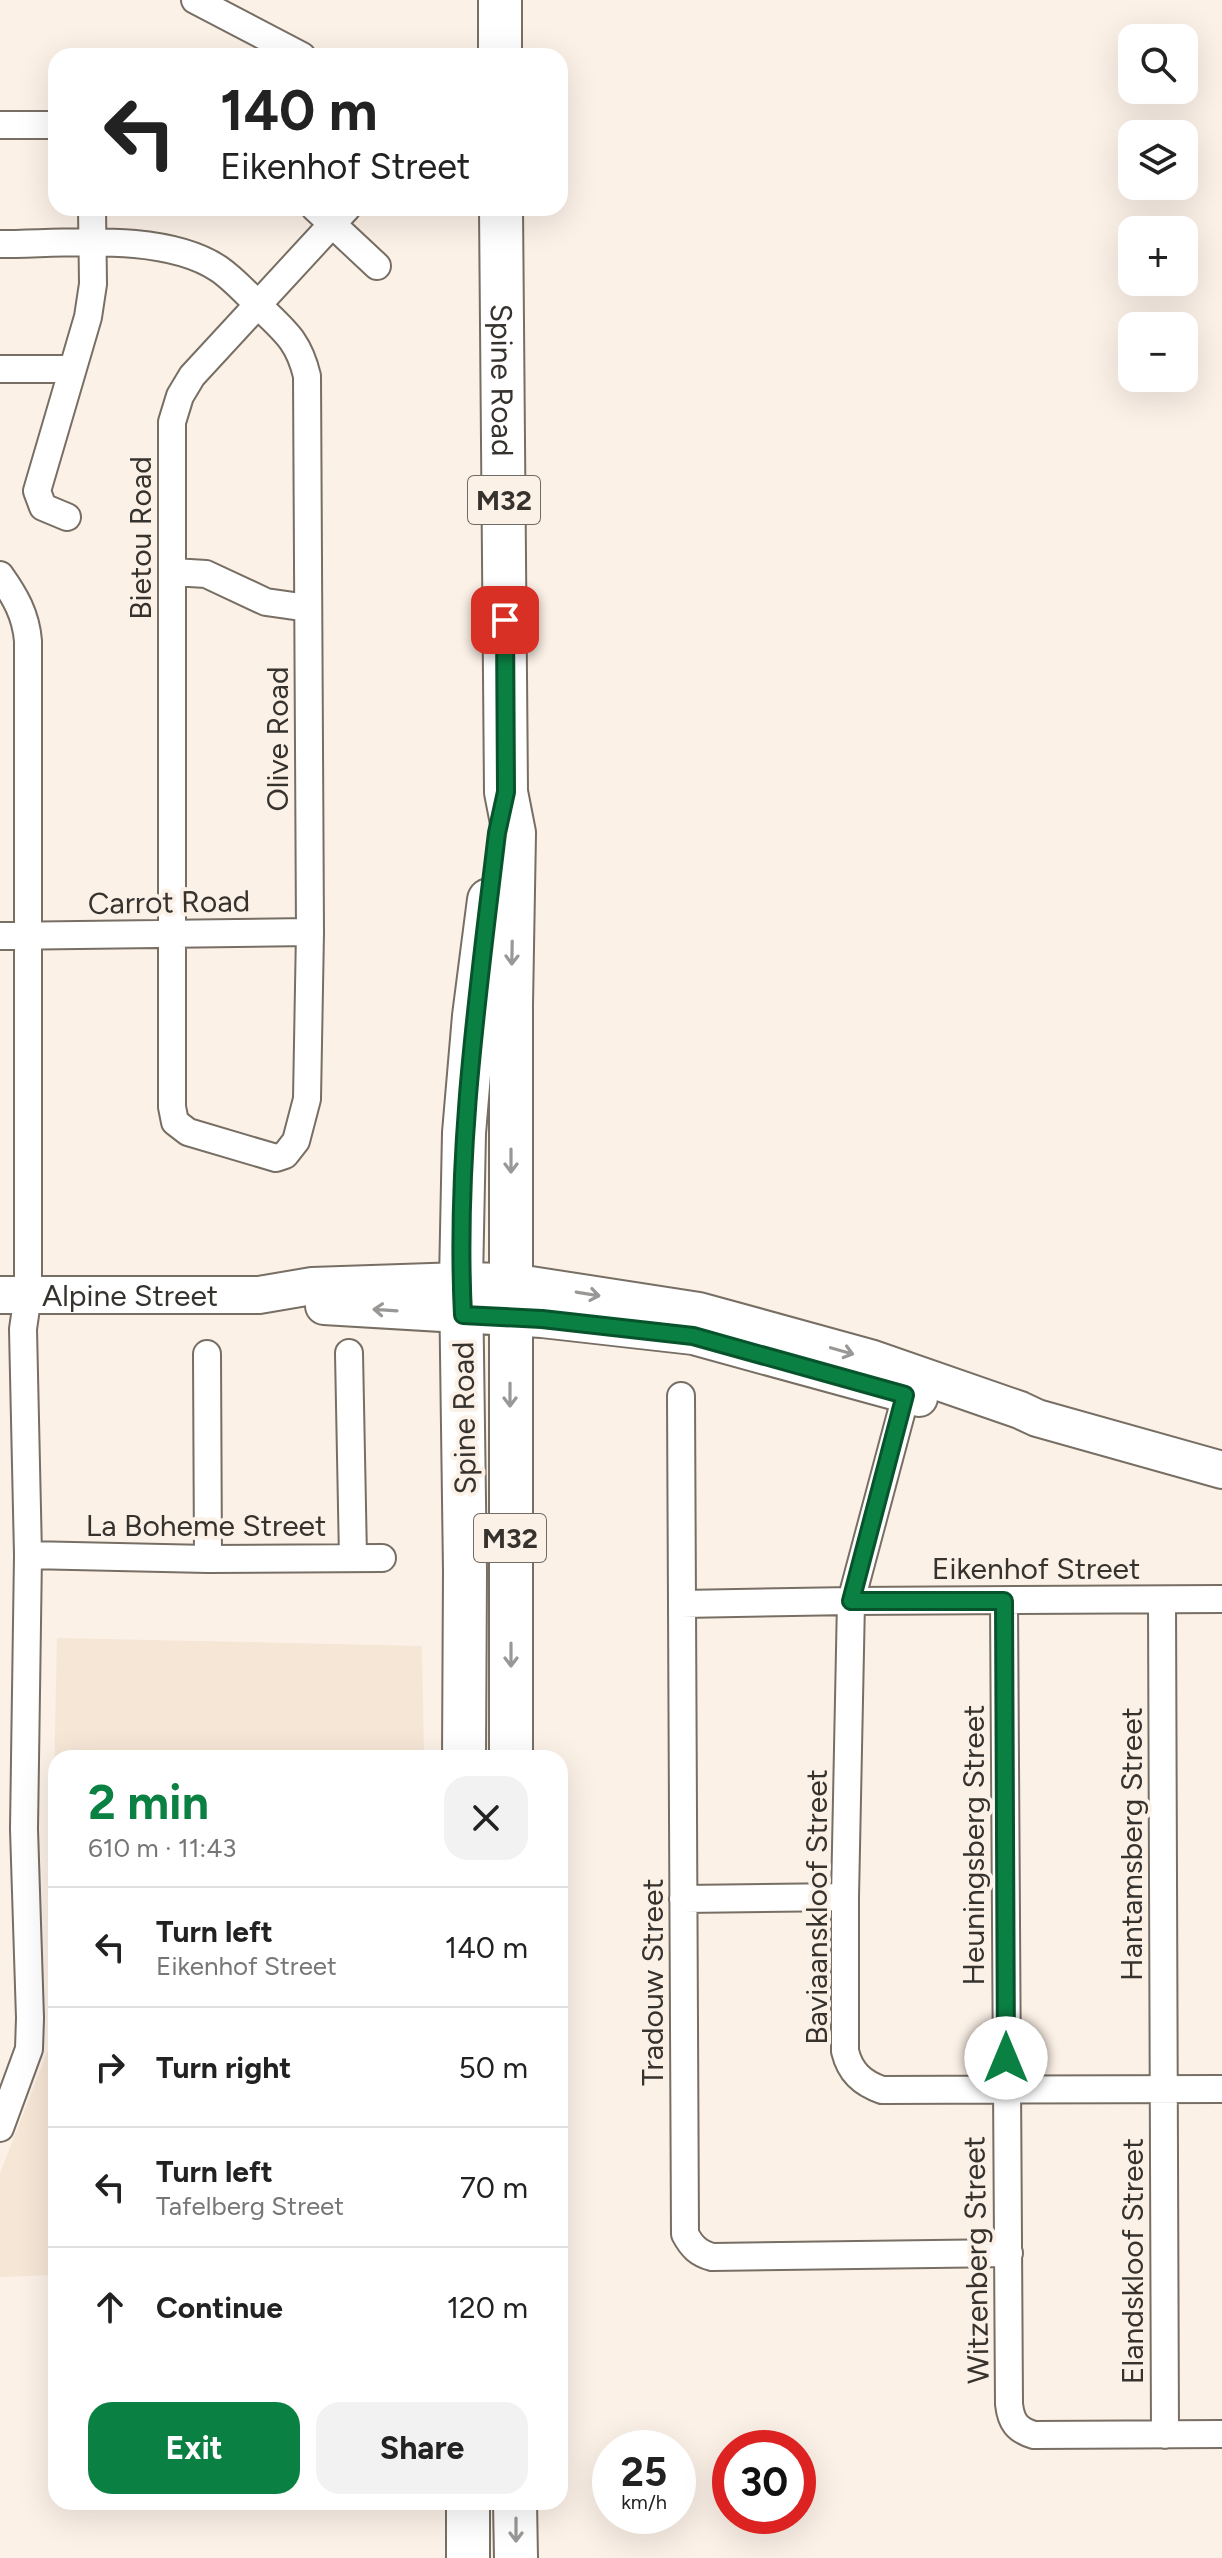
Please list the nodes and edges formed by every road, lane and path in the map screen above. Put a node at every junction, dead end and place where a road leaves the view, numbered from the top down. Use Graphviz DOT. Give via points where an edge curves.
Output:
graph roads {
  1 [pos="195,0"];
  2 [pos="500,0"];
  3 [pos="287,48"];
  4 [pos="500,48"];
  5 [pos="0,125"];
  6 [pos="48,125"];
  7 [pos="92,216"];
  8 [pos="328,216"];
  9 [pos="334,216"];
  10 [pos="501,216"];
  11 [pos="0,244"];
  12 [pos="92,244"];
  13 [pos="377,266"];
  14 [pos="256,303"];
  15 [pos="0,369"];
  16 [pos="72,369"];
  17 [pos="67,517"];
  18 [pos="173,572"];
  19 [pos="0,575"];
  20 [pos="308,608"];
  21 [pos="506,792"];
  22 [pos="310,932"];
  23 [pos="171,933"];
  24 [pos="0,936"];
  25 [pos="28,936"];
  26 [pos="14,1294"];
  27 [pos="462,1298"];
  28 [pos="511,1300"];
  29 [pos="349,1353"];
  30 [pos="207,1354"];
  31 [pos="908,1384"];
  32 [pos="681,1396"];
  33 [pos="1222,1470"];
  34 [pos="28,1555"];
  35 [pos="353,1558"];
  36 [pos="382,1558"];
  37 [pos="208,1559"];
  38 [pos="1222,1599"];
  39 [pos="1162,1600"];
  40 [pos="851,1601"];
  41 [pos="1004,1601"];
  42 [pos="682,1604"];
  43 [pos="464,1750"];
  44 [pos="511,1750"];
  45 [pos="12,1809"];
  46 [pos="845,1897"];
  47 [pos="683,1899"];
  48 [pos="1163,2087"];
  49 [pos="1006,2089"];
  50 [pos="1222,2089"];
  51 [pos="0,2128"];
  52 [pos="1009,2253"];
  53 [pos="1222,2434"];
  54 [pos="1165,2435"];
  55 [pos="468,2510"];
  56 [pos="515,2510"];
  57 [pos="468,2558"];
  58 [pos="516,2558"];
  1 -- 3 [label="street"];
  2 -- 4 [label="main road"];
  5 -- 6 [label="street"];
  7 -- 12 [label="street"];
  8 -- 14 [label="street, Bietou Road"];
  9 -- 13 [label="street"];
  10 -- 21 [label="main road, Spine Road / M32"];
  11 -- 12 [label="street, Olive Road"];
  12 -- 14 [label="street, Olive Road" via="151,245 187,254 219,269"];
  12 -- 16 [label="street" via="92,295"];
  14 -- 18 [label="street, Bietou Road" via="198,367 180,396 170,449"];
  14 -- 20 [label="street, Olive Road" via="292,337 307,376"];
  15 -- 16 [label="street"];
  16 -- 17 [label="street" via="37,491 43,507"];
  18 -- 20 [label="street" via="206,574 266,602"];
  18 -- 23 [label="street, Bietou Road"];
  19 -- 25 [label="street" via="27,628"];
  20 -- 22 [label="street, Olive Road"];
  21 -- 27 [label="main road, Spine Road / M32" via="467,1091"];
  21 -- 28 [label="main road, Spine Road / M32, one-way" via="514,833"];
  22 -- 23 [label="street, Carrot Road"];
  22 -- 23 [label="street, Olive Road" via="307,1099 296,1141 276,1158 188,1132 175,1122"];
  23 -- 25 [label="street, Carrot Road"];
  24 -- 25 [label="street, Carrot Road"];
  25 -- 26 [label="street"];
  26 -- 27 [label="street, Alpine Street" via="259,1295 312,1286"];
  26 -- 34 [label="street" via="23,1329"];
  27 -- 28 [label="street, Alpine Street"];
  27 -- 43 [label="main road, Spine Road / M32"];
  28 -- 31 [label="street, Alpine Street"];
  28 -- 44 [label="main road, Spine Road / M32, one-way"];
  29 -- 35 [label="street"];
  30 -- 37 [label="street"];
  31 -- 33 [label="street, Alpine Street" via="1017,1421 1037,1418"];
  31 -- 40 [label="street, Baviaanskloof Street"];
  32 -- 42 [label="street, Tradouw Street"];
  34 -- 37 [label="street, La Boheme Street"];
  34 -- 45 [label="street"];
  35 -- 36 [label="street, La Boheme Street"];
  35 -- 37 [label="street, La Boheme Street"];
  38 -- 39 [label="street, Eikenhof Street"];
  39 -- 41 [label="street, Eikenhof Street"];
  39 -- 48 [label="street, Hantamsberg Street"];
  40 -- 41 [label="street, Eikenhof Street"];
  40 -- 42 [label="street, Eikenhof Street"];
  40 -- 46 [label="street, Baviaanskloof Street"];
  41 -- 49 [label="street, Heuningsberg Street"];
  42 -- 47 [label="street, Tradouw Street"];
  45 -- 51 [label="street" via="29,2049"];
  46 -- 47 [label="street"];
  46 -- 49 [label="street, Baviaanskloof Street" via="845,2051 855,2074 882,2090"];
  47 -- 52 [label="street, Tradouw Street" via="684,2215 691,2245 712,2257"];
  48 -- 49 [label="street, Baviaanskloof Street"];
  48 -- 50 [label="street, Baviaanskloof Street"];
  48 -- 54 [label="street, Elandskloof Street"];
  49 -- 52 [label="street, Witzenberg Street"];
  52 -- 54 [label="street, Witzenberg Street" via="1009,2404 1017,2427 1034,2435"];
  53 -- 54 [label="street"];
  55 -- 57 [label="main road"];
  56 -- 58 [label="main road, one-way"];
}
